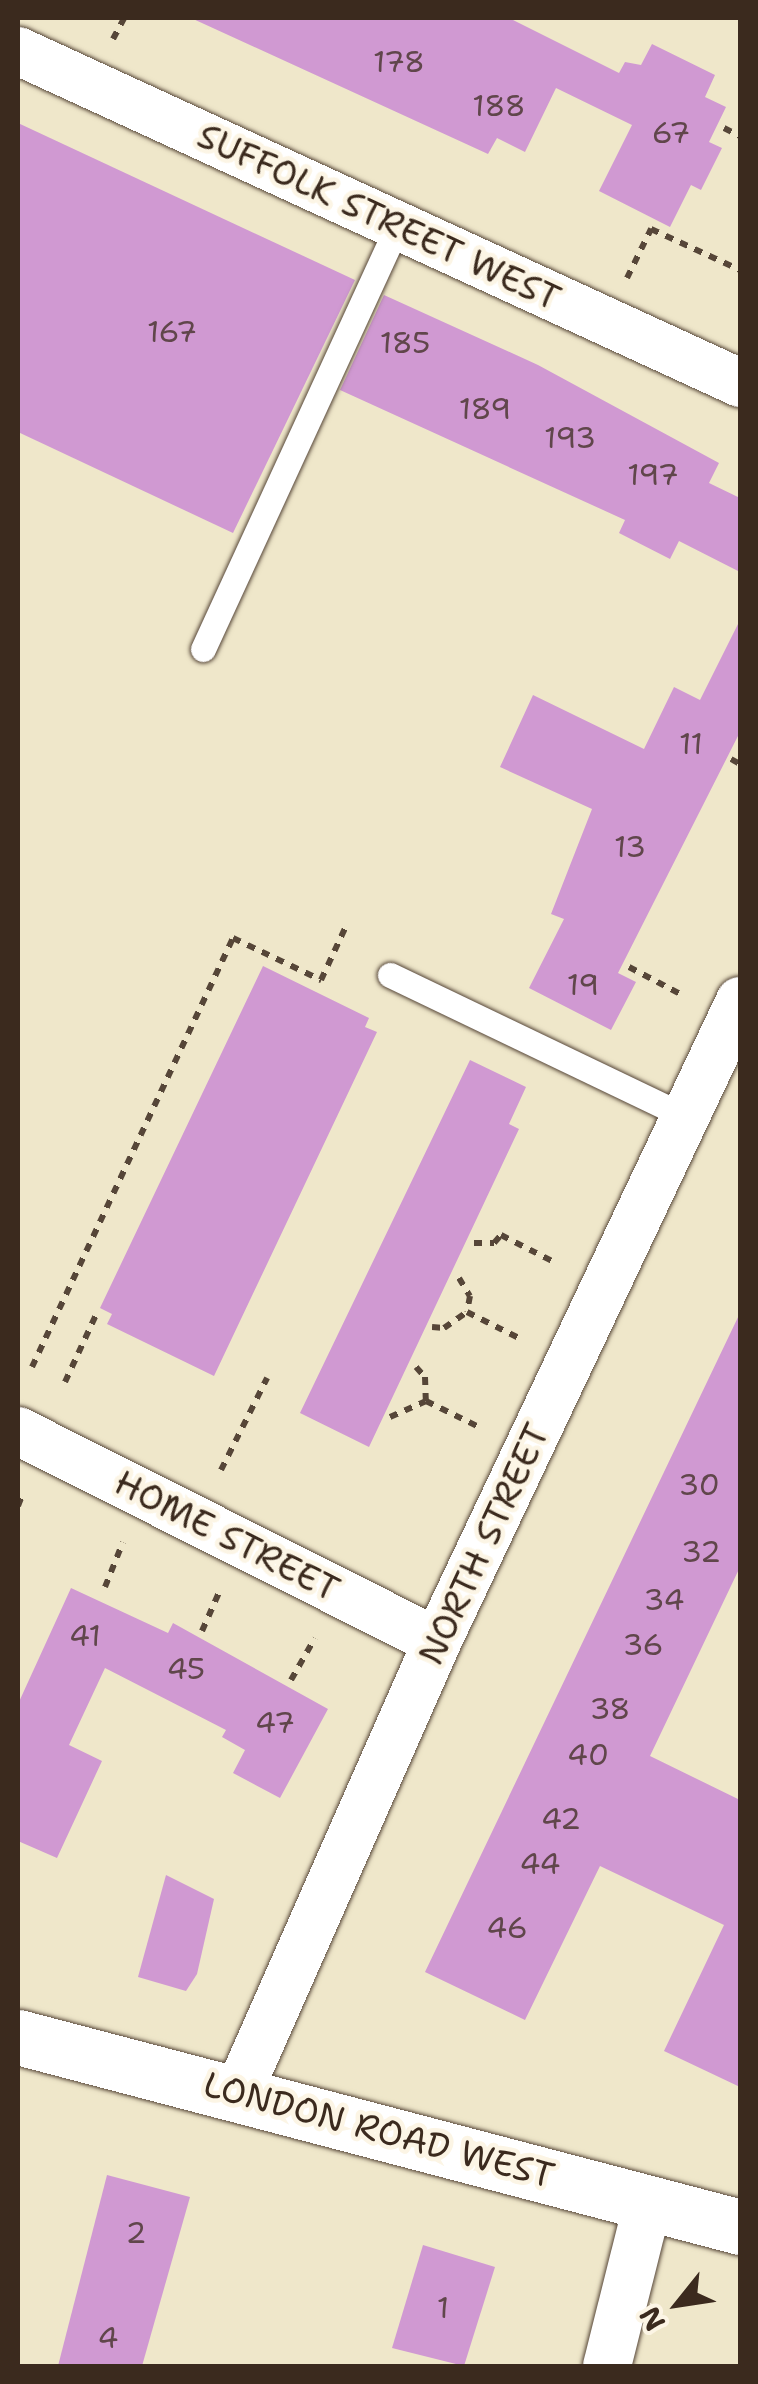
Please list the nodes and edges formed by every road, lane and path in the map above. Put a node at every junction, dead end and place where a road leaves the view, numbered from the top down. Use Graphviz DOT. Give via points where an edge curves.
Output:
graph roads {
  1 [pos="124,18"];
  2 [pos="113,40"];
  3 [pos="18,51"];
  4 [pos="724,128"];
  5 [pos="740,136"];
  6 [pos="398,226"];
  7 [pos="740,270"];
  8 [pos="626,279"];
  9 [pos="740,383"];
  10 [pos="203,649"];
  11 [pos="732,759"];
  12 [pos="740,764"];
  13 [pos="348,924"];
  14 [pos="629,967"];
  15 [pos="390,974"];
  16 [pos="684,996"];
  17 [pos="738,1013"];
  18 [pos="684,1116"];
  19 [pos="474,1242"];
  20 [pos="556,1263"];
  21 [pos="460,1278"];
  22 [pos="467,1312"];
  23 [pos="96,1315"];
  24 [pos="432,1327"];
  25 [pos="519,1338"];
  26 [pos="32,1366"];
  27 [pos="416,1367"];
  28 [pos="267,1378"];
  29 [pos="65,1382"];
  30 [pos="426,1401"];
  31 [pos="390,1417"];
  32 [pos="477,1426"];
  33 [pos="18,1431"];
  34 [pos="221,1470"];
  35 [pos="23,1493"];
  36 [pos="18,1506"];
  37 [pos="123,1542"];
  38 [pos="105,1586"];
  39 [pos="221,1588"];
  40 [pos="202,1631"];
  41 [pos="317,1634"];
  42 [pos="437,1642"];
  43 [pos="291,1680"];
  44 [pos="18,2038"];
  45 [pos="239,2091"];
  46 [pos="648,2203"];
  47 [pos="740,2227"];
  48 [pos="607,2366"];
  1 -- 2 [label="path"];
  3 -- 6 [label="street, SUFFOLK STREET WEST"];
  4 -- 5 [label="path"];
  6 -- 9 [label="street, SUFFOLK STREET WEST"];
  6 -- 10 [label="lane"];
  7 -- 8 [label="path" via="651,230"];
  11 -- 12 [label="path"];
  13 -- 26 [label="path" via="321,980 232,938"];
  14 -- 16 [label="path"];
  15 -- 18 [label="lane"];
  17 -- 18 [label="street, NORTH STREET"];
  18 -- 42 [label="street, NORTH STREET"];
  19 -- 20 [label="path" via="494,1243 501,1236"];
  21 -- 22 [label="path" via="470,1296"];
  22 -- 24 [label="path" via="444,1328"];
  22 -- 25 [label="path"];
  23 -- 29 [label="path"];
  27 -- 30 [label="path" via="425,1377"];
  28 -- 34 [label="path"];
  30 -- 31 [label="path"];
  30 -- 32 [label="path"];
  33 -- 42 [label="street, HOME STREET"];
  35 -- 36 [label="path"];
  37 -- 38 [label="path"];
  39 -- 40 [label="path"];
  41 -- 43 [label="path"];
  42 -- 45 [label="street, NORTH STREET"];
  44 -- 45 [label="street, LONDON ROAD WEST"];
  45 -- 46 [label="street, LONDON ROAD WEST"];
  46 -- 47 [label="street, LONDON ROAD WEST"];
  46 -- 48 [label="street"];
}
